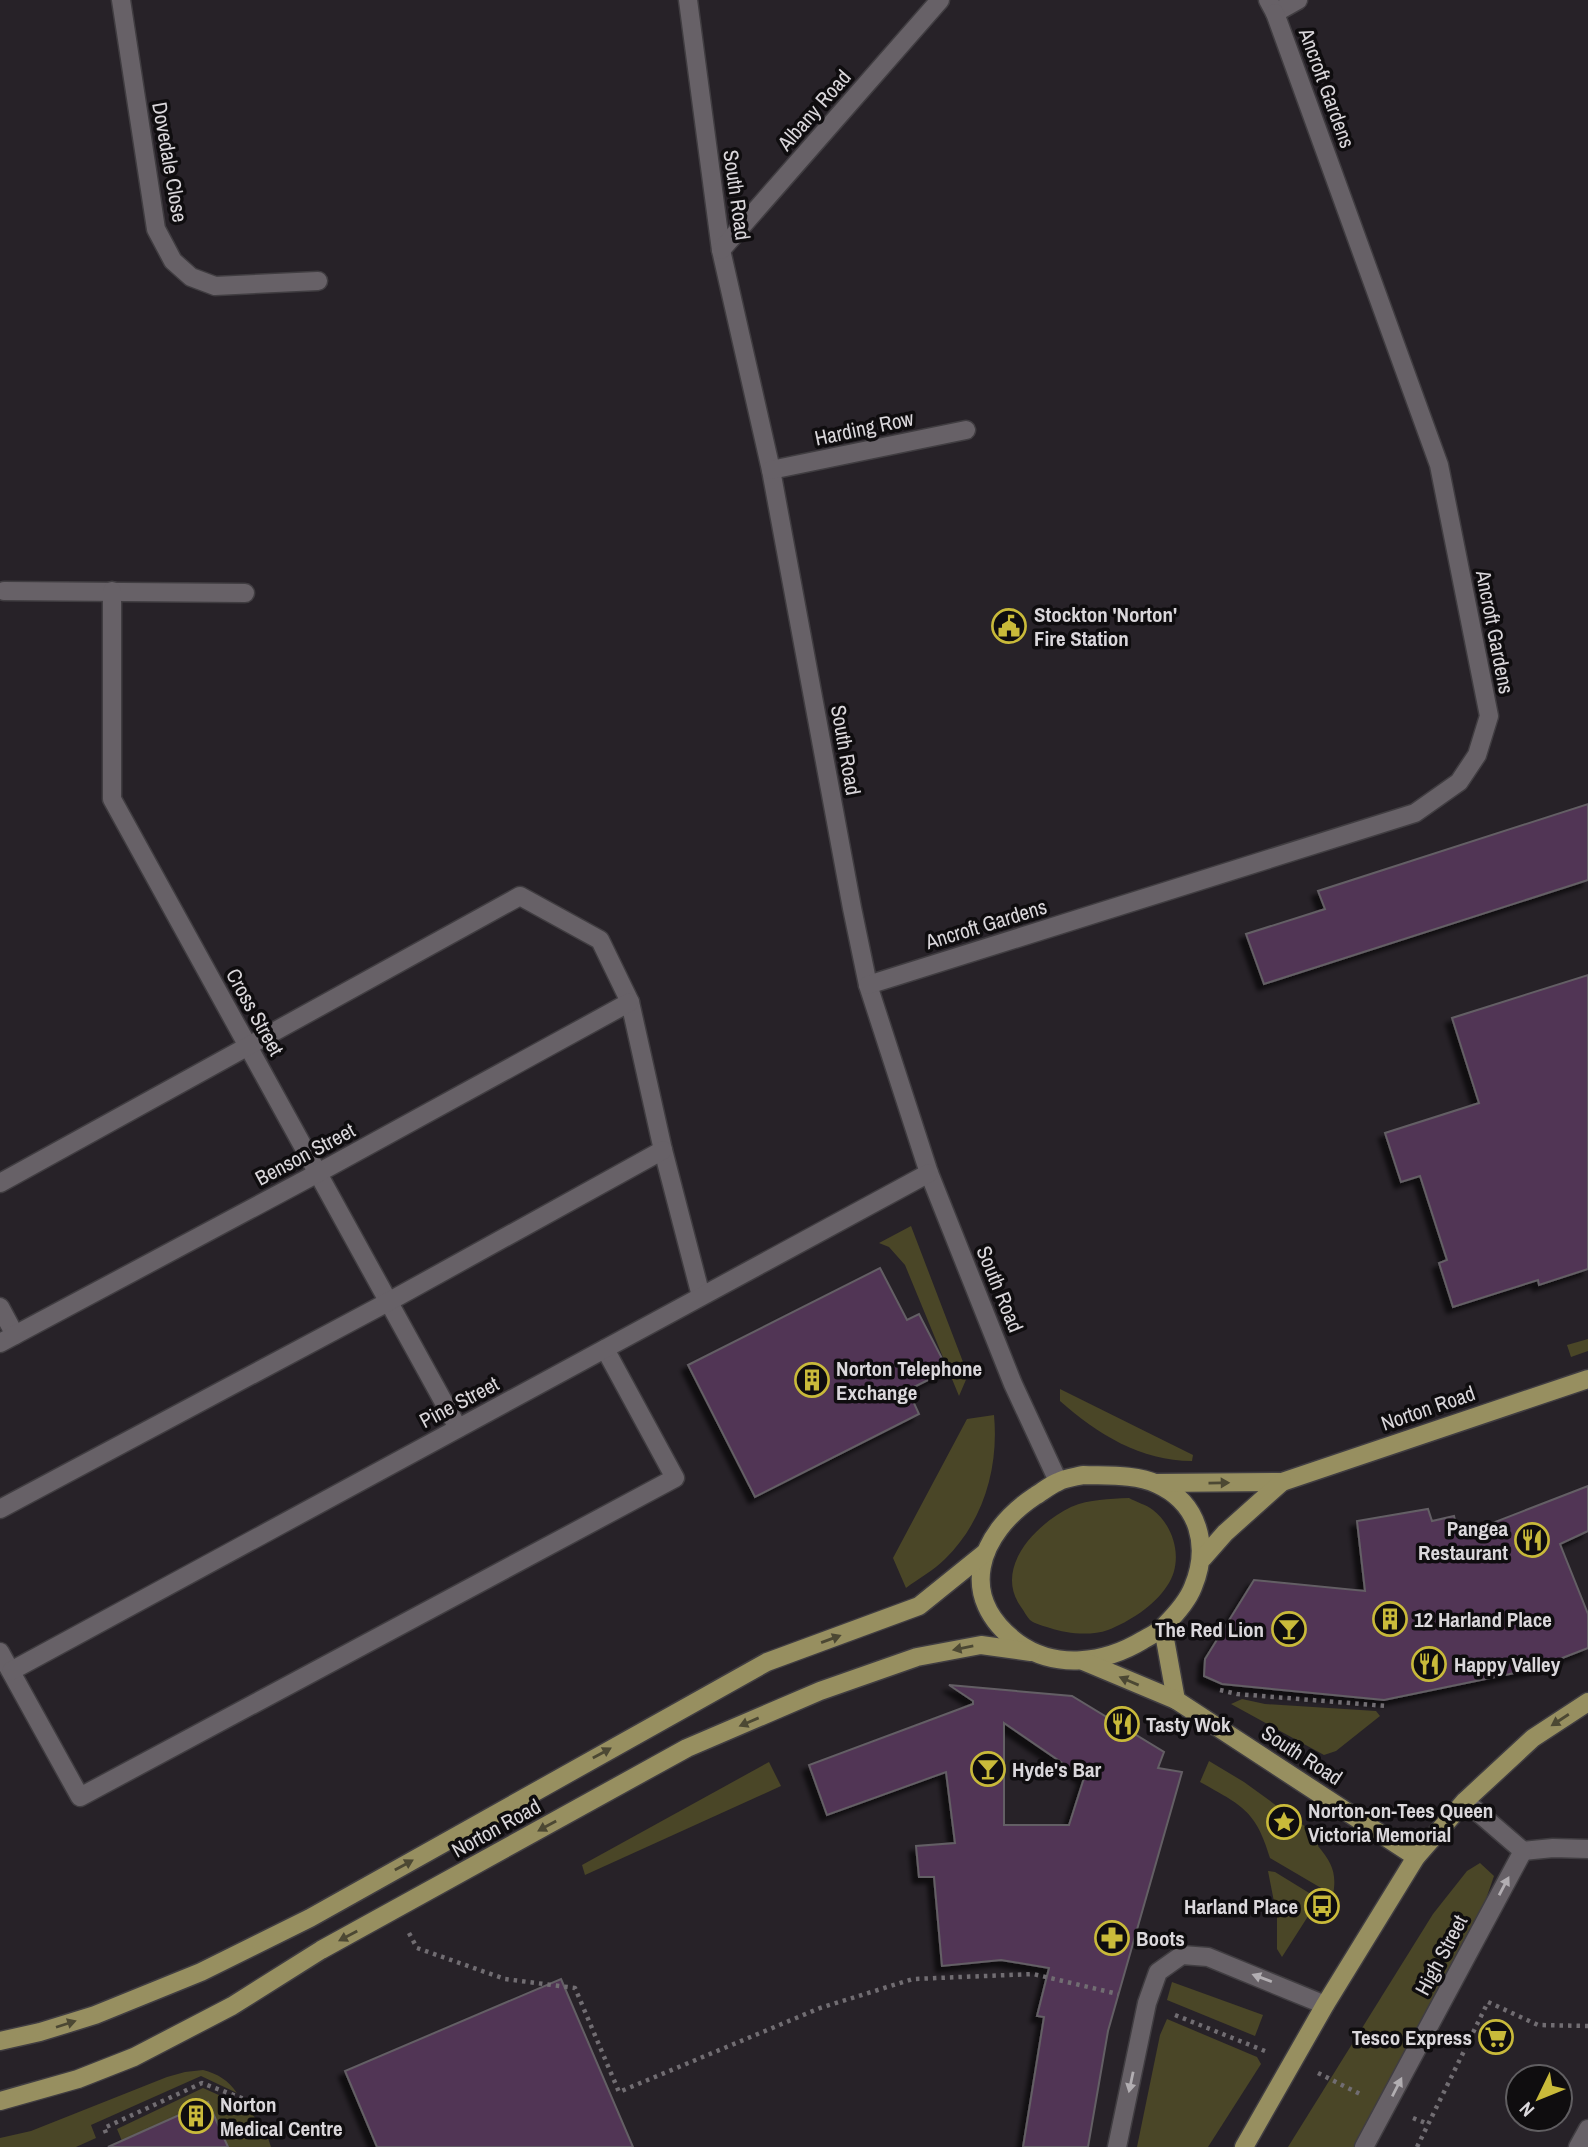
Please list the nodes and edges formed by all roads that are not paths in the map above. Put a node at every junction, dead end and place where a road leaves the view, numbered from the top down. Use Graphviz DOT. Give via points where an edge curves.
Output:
graph roads {
  1 [pos="121,0"];
  2 [pos="688,0"];
  3 [pos="1298,0"];
  4 [pos="939,1"];
  5 [pos="1271,6"];
  6 [pos="721,250"];
  7 [pos="318,281"];
  8 [pos="965,430"];
  9 [pos="771,470"];
  10 [pos="4,591"];
  11 [pos="112,591"];
  12 [pos="245,593"];
  13 [pos="868,985"];
  14 [pos="630,1002"];
  15 [pos="248,1046"];
  16 [pos="663,1150"];
  17 [pos="318,1173"];
  18 [pos="929,1173"];
  19 [pos="0,1182"];
  20 [pos="701,1296"];
  21 [pos="388,1302"];
  22 [pos="0,1307"];
  23 [pos="8,1339"];
  24 [pos="605,1349"];
  25 [pos="1588,1379"];
  26 [pos="458,1428"];
  27 [pos="1058,1481"];
  28 [pos="1282,1482"];
  29 [pos="1156,1483"];
  30 [pos="0,1509"];
  31 [pos="986,1552"];
  32 [pos="1202,1558"];
  33 [pos="1164,1628"];
  34 [pos="0,1652"];
  35 [pos="1031,1652"];
  36 [pos="1083,1661"];
  37 [pos="11,1671"];
  38 [pos="1176,1700"];
  39 [pos="1588,1702"];
  40 [pos="1465,1801"];
  41 [pos="1588,1849"];
  42 [pos="1523,1851"];
  43 [pos="1416,1857"];
  44 [pos="1325,2005"];
  45 [pos="0,2041"];
  46 [pos="0,2101"];
  47 [pos="1588,2129"];
  48 [pos="1117,2147"];
  49 [pos="1244,2147"];
  50 [pos="1364,2147"];
  51 [pos="1578,2147"];
  1 -- 7 [label="street, Dovedale Close" via="156,229 173,261 191,277 215,286"];
  2 -- 6 [label="street, South Road"];
  3 -- 5 [label="street, Ancroft Gardens"];
  4 -- 6 [label="street, Albany Road"];
  5 -- 13 [label="street, Ancroft Gardens" via="1439,465 1489,716 1477,755 1458,782 1415,813"];
  6 -- 9 [label="street, South Road"];
  8 -- 9 [label="street, Harding Row"];
  9 -- 13 [label="street, South Road"];
  10 -- 11 [label="street"];
  11 -- 12 [label="street"];
  11 -- 15 [label="street, Cross Street" via="112,799"];
  13 -- 18 [label="street, South Road"];
  14 -- 15 [label="street" via="600,940 520,896"];
  14 -- 16 [label="street"];
  14 -- 17 [label="street, Benson Street"];
  15 -- 17 [label="street, Cross Street"];
  15 -- 19 [label="street"];
  16 -- 20 [label="street"];
  16 -- 21 [label="street"];
  17 -- 21 [label="street, Cross Street"];
  17 -- 23 [label="street, Benson Street"];
  18 -- 20 [label="street, Pine Street"];
  18 -- 27 [label="street, South Road" via="1013,1384"];
  20 -- 24 [label="street, Pine Street"];
  21 -- 26 [label="street, Cross Street"];
  21 -- 30 [label="street"];
  22 -- 23 [label="street"];
  24 -- 26 [label="street, Pine Street"];
  24 -- 37 [label="street" via="676,1478 80,1797"];
  25 -- 28 [label="main road, Norton Road"];
  26 -- 37 [label="street, Pine Street"];
  27 -- 29 [label="main road" via="1083,1475"];
  27 -- 31 [label="main road" via="1023,1504 1000,1527"];
  29 -- 28 [label="main road, Norton Road, one-way"];
  28 -- 32 [label="main road, Norton Road"];
  29 -- 32 [label="main road" via="1182,1501 1198,1524"];
  31 -- 35 [label="main road" via="979,1584 985,1607 1002,1631"];
  45 -- 31 [label="main road, Norton Road, one-way" via="95,2015 201,1972 310,1918 767,1662 919,1606"];
  32 -- 33 [label="main road" via="1193,1589"];
  33 -- 36 [label="main road" via="1126,1650"];
  33 -- 38 [label="main road"];
  34 -- 37 [label="street"];
  35 -- 36 [label="main road" via="1061,1661"];
  35 -- 46 [label="main road, Norton Road, one-way" via="981,1645 917,1657 687,1748 321,1950 183,2032 78,2079"];
  38 -- 36 [label="main road, South Road, one-way"];
  38 -- 43 [label="main road, South Road"];
  39 -- 40 [label="main road, one-way" via="1533,1738"];
  40 -- 42 [label="street"];
  40 -- 43 [label="main road"];
  41 -- 42 [label="street"];
  50 -- 42 [label="street, High Street, one-way"];
  43 -- 44 [label="main road"];
  44 -- 48 [label="street, one-way" via="1208,1957 1182,1955 1158,1972 1147,2003"];
  44 -- 49 [label="main road"];
  47 -- 51 [label="street"];
}
